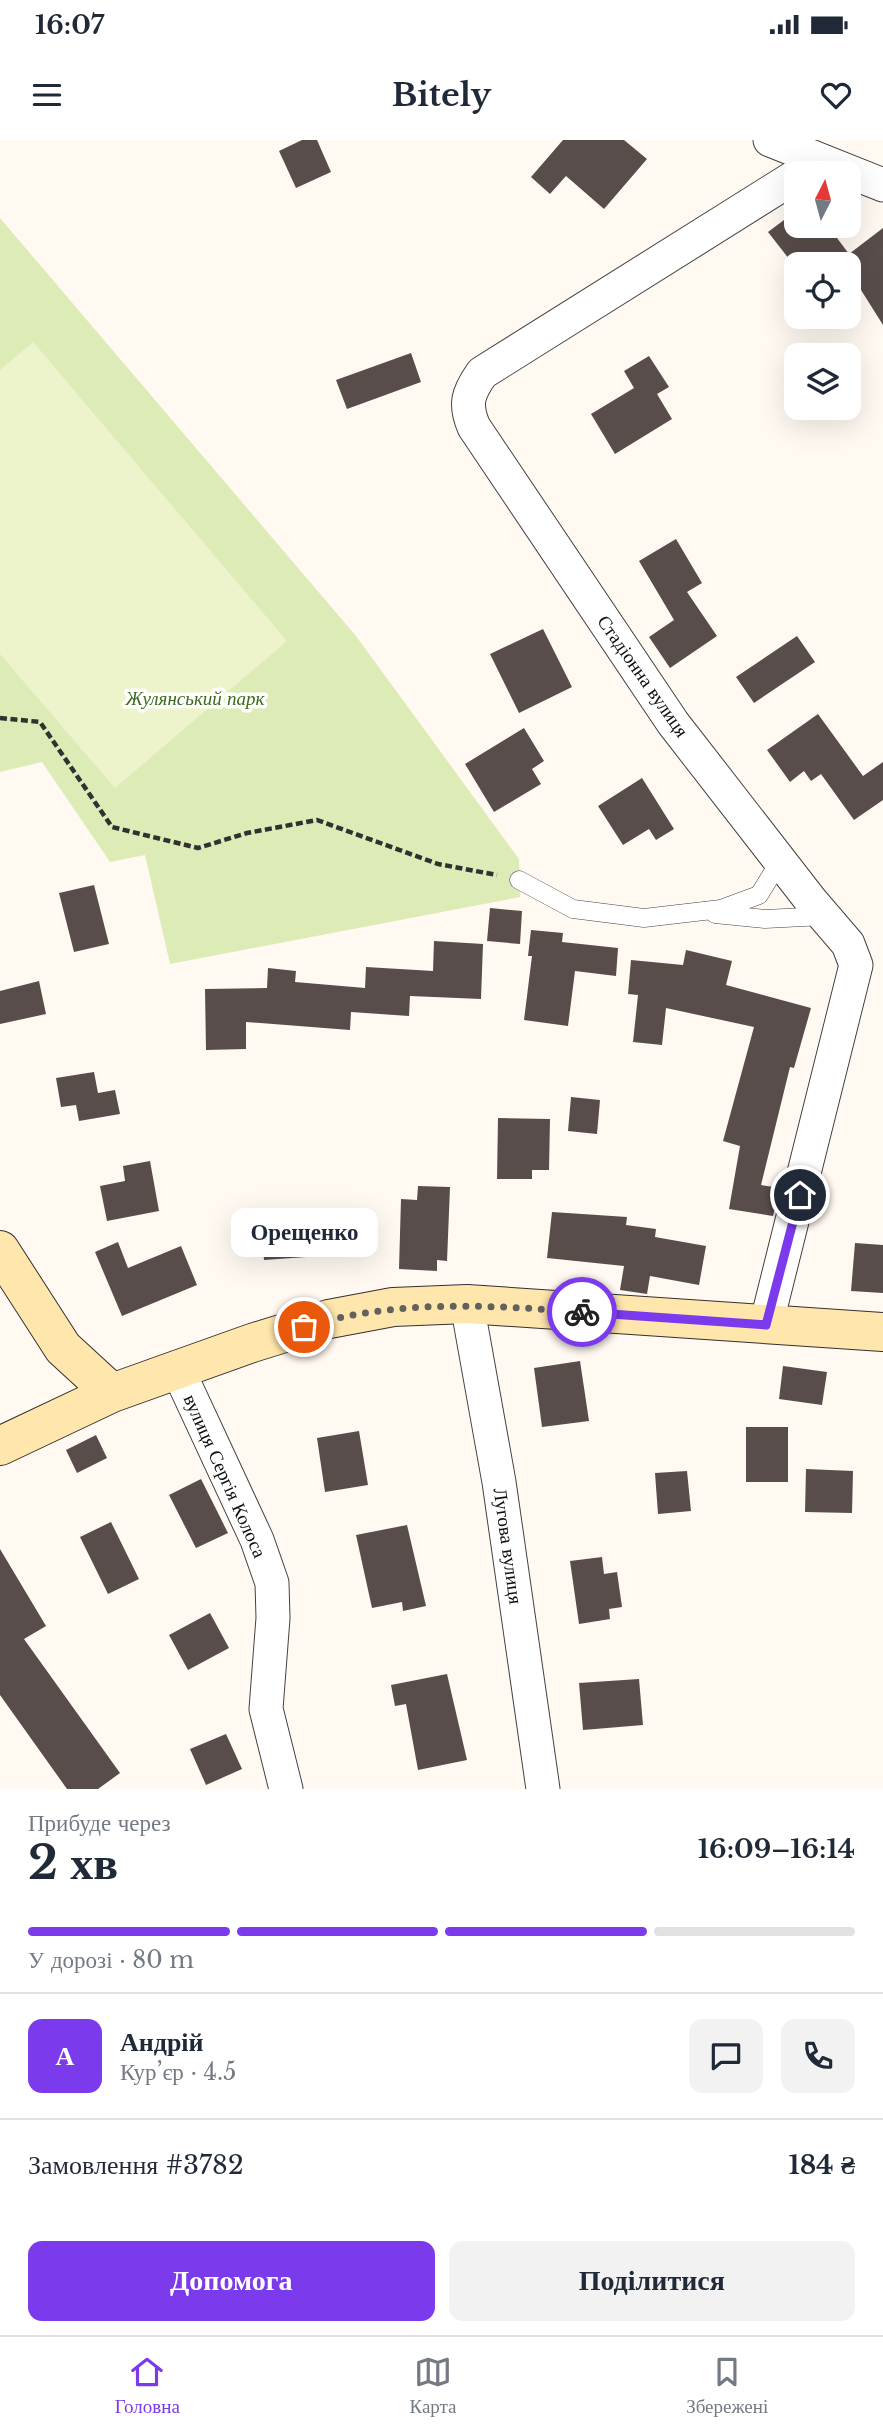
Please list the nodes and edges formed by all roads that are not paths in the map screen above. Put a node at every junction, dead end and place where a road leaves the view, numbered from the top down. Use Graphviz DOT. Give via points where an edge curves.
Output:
graph roads {
  1 [pos="770,140"];
  2 [pos="795,161"];
  3 [pos="861,181"];
  4 [pos="784,184"];
  5 [pos="883,185"];
  6 [pos="780,861"];
  7 [pos="519,880"];
  8 [pos="695,912"];
  9 [pos="824,916"];
  10 [pos="0,1250"];
  11 [pos="467,1304"];
  12 [pos="766,1325"];
  13 [pos="883,1332"];
  14 [pos="178,1370"];
  15 [pos="112,1392"];
  16 [pos="0,1446"];
  17 [pos="286,1789"];
  18 [pos="543,1789"];
  1 -- 2 [label="street"];
  3 -- 5 [label="street"];
  4 -- 6 [label="street, Стадіонна вулиця" via="482,373 468,392 467,410 673,723"];
  6 -- 8 [label="lane" via="759,895 721,909"];
  6 -- 9 [label="street, Стадіонна вулиця"];
  7 -- 8 [label="lane" via="573,909 645,918"];
  8 -- 9 [label="lane" via="765,919"];
  9 -- 12 [label="street, Стадіонна вулиця" via="848,944 856,965"];
  10 -- 15 [label="street" via="63,1348"];
  11 -- 12 [label="street, вулиця Сергія Колоса"];
  11 -- 14 [label="street, вулиця Сергія Колоса" via="393,1307 329,1319"];
  11 -- 18 [label="street, Лугова вулиця" via="499,1482"];
  12 -- 13 [label="street, вулиця Сергія Колоса"];
  14 -- 15 [label="street, вулиця Сергія Колоса"];
  14 -- 17 [label="street, вулиця Сергія Колоса" via="257,1540 272,1583 266,1709"];
  15 -- 16 [label="street, вулиця Сергія Колоса"];
}
